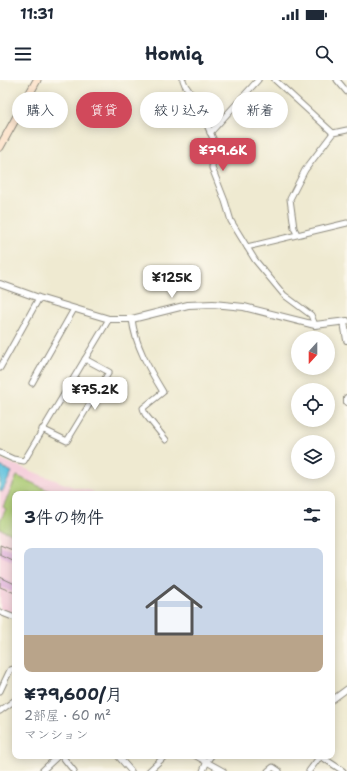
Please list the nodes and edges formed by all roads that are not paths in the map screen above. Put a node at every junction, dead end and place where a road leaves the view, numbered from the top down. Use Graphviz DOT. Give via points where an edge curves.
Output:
graph roads {
  1 [pos="37,80"];
  2 [pos="183,80"];
  3 [pos="258,80"];
  4 [pos="275,80"];
  5 [pos="337,80"];
  6 [pos="347,92"];
  7 [pos="347,130"];
  8 [pos="210,133"];
  9 [pos="333,133"];
  10 [pos="0,147"];
  11 [pos="347,223"];
  12 [pos="297,234"];
  13 [pos="246,247"];
  14 [pos="0,284"];
  15 [pos="39,298"];
  16 [pos="74,309"];
  17 [pos="132,319"];
  18 [pos="109,320"];
  19 [pos="345,322"];
  20 [pos="315,325"];
  21 [pos="347,340"];
  22 [pos="85,359"];
  23 [pos="0,368"];
  24 [pos="32,383"];
  25 [pos="347,398"];
  26 [pos="347,402"];
  27 [pos="42,429"];
  28 [pos="166,440"];
  29 [pos="0,453"];
  30 [pos="0,612"];
  31 [pos="12,617"];
  32 [pos="12,670"];
  33 [pos="347,689"];
  34 [pos="0,691"];
  35 [pos="335,698"];
  36 [pos="12,702"];
  37 [pos="0,711"];
  38 [pos="55,759"];
  39 [pos="64,759"];
  40 [pos="121,759"];
  41 [pos="162,759"];
  42 [pos="203,759"];
  43 [pos="318,759"];
  44 [pos="325,759"];
  45 [pos="207,761"];
  46 [pos="42,771"];
  47 [pos="74,771"];
  48 [pos="131,771"];
  49 [pos="149,771"];
  50 [pos="203,771"];
  51 [pos="223,771"];
  52 [pos="268,771"];
  53 [pos="279,771"];
  54 [pos="309,771"];
  55 [pos="343,771"];
  1 -- 10 [label="main road"];
  2 -- 8 [label="street" via="197,102"];
  3 -- 8 [label="street"];
  4 -- 9 [label="street"];
  5 -- 6 [label="street"];
  7 -- 9 [label="street"];
  8 -- 13 [label="street" via="214,141 212,168 231,221"];
  9 -- 12 [label="street" via="305,170 290,199"];
  11 -- 12 [label="street"];
  12 -- 13 [label="street"];
  13 -- 20 [label="street" via="284,295 311,315"];
  14 -- 15 [label="street"];
  15 -- 16 [label="street"];
  15 -- 23 [label="street"];
  16 -- 18 [label="street"];
  16 -- 24 [label="street"];
  17 -- 18 [label="street"];
  17 -- 20 [label="street" via="180,306 218,304 244,307"];
  17 -- 28 [label="street" via="136,338 163,392 143,408"];
  18 -- 22 [label="street"];
  19 -- 20 [label="street"];
  19 -- 21 [label="street"];
  22 -- 27 [label="street"];
  22 -- 27 [label="street" via="109,372 67,441"];
  25 -- 26 [label="street"];
  27 -- 29 [label="street" via="24,460 13,459"];
  30 -- 31 [label="street"];
  32 -- 34 [label="street"];
  33 -- 35 [label="street"];
  36 -- 37 [label="street"];
  38 -- 46 [label="street"];
  39 -- 47 [label="street"];
  40 -- 48 [label="street"];
  41 -- 49 [label="street"];
  42 -- 45 [label="street"];
  43 -- 54 [label="street"];
  44 -- 55 [label="street"];
  45 -- 50 [label="street"];
  45 -- 51 [label="street"];
  52 -- 53 [label="street" via="273,767"];
}
